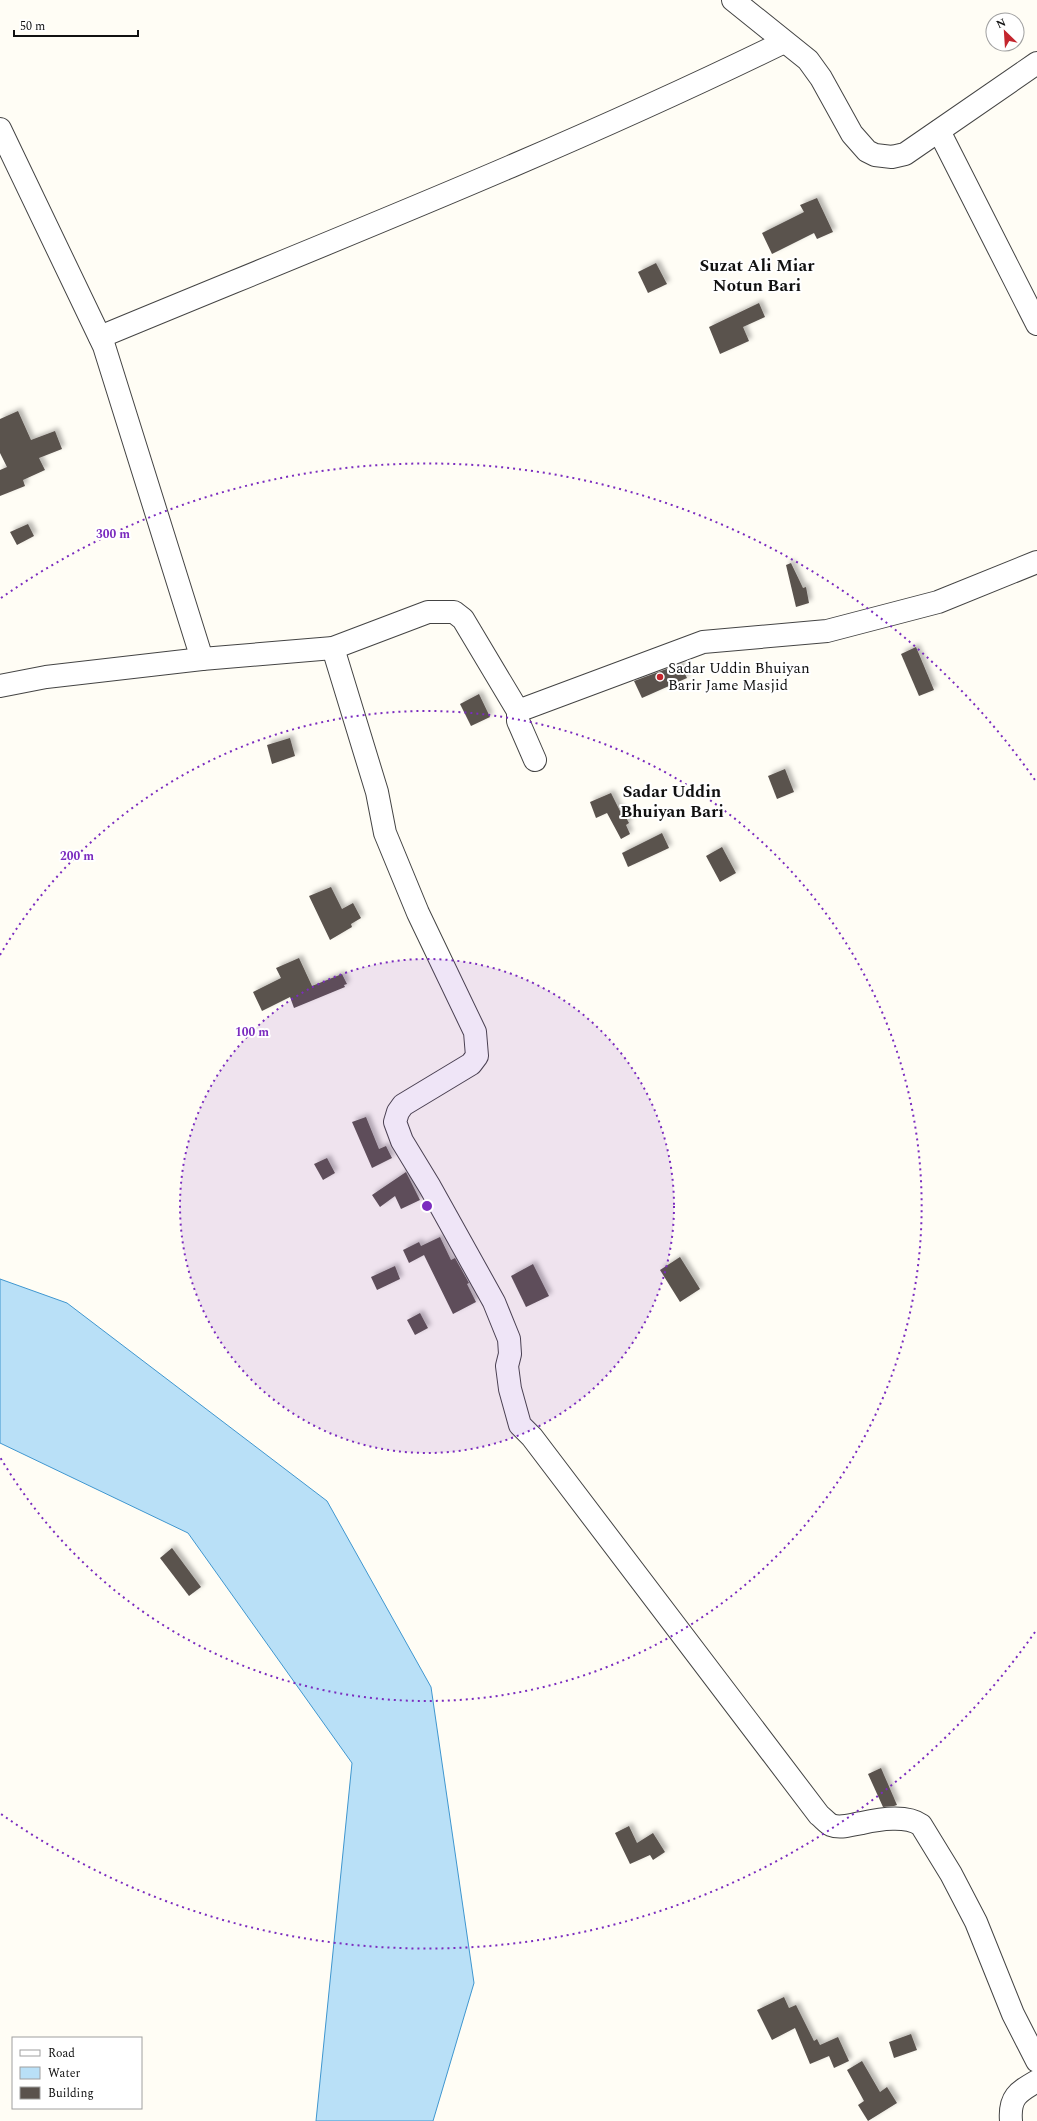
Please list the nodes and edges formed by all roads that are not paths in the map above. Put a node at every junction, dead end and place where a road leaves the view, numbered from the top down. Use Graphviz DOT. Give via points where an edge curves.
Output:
graph roads {
  1 [pos="733,0"];
  2 [pos="784,42"];
  3 [pos="1037,63"];
  4 [pos="0,129"];
  5 [pos="940,131"];
  6 [pos="1037,324"];
  7 [pos="100,337"];
  8 [pos="1037,562"];
  9 [pos="334,648"];
  10 [pos="202,659"];
  11 [pos="0,686"];
  12 [pos="518,711"];
  13 [pos="534,760"];
  14 [pos="1037,2061"];
  15 [pos="1037,2081"];
  16 [pos="1012,2121"];
  1 -- 2 [label="street"];
  2 -- 5 [label="street" via="814,67 852,134 875,155 898,157"];
  2 -- 7 [label="street" via="654,103 478,180"];
  3 -- 5 [label="street"];
  4 -- 7 [label="street"];
  5 -- 6 [label="street"];
  7 -- 10 [label="street"];
  8 -- 12 [label="street" via="938,602 827,631 703,642"];
  9 -- 10 [label="street"];
  9 -- 12 [label="street" via="428,612 454,612 463,619"];
  9 -- 14 [label="street" via="376,792 385,833 418,913 475,1032 477,1043 477,1056 471,1064 403,1105 395,1122 402,1141 494,1302 509,1339 510,1354 507,1366 510,1389 520,1425 532,1437 819,1815 831,1825 842,1827 898,1819 915,1821 921,1825 976,1922 1013,2014"];
  10 -- 11 [label="street" via="46,677"];
  12 -- 13 [label="street" via="518,721"];
  15 -- 16 [label="street" via="1019,2092 1013,2100 1010,2110"];
}
